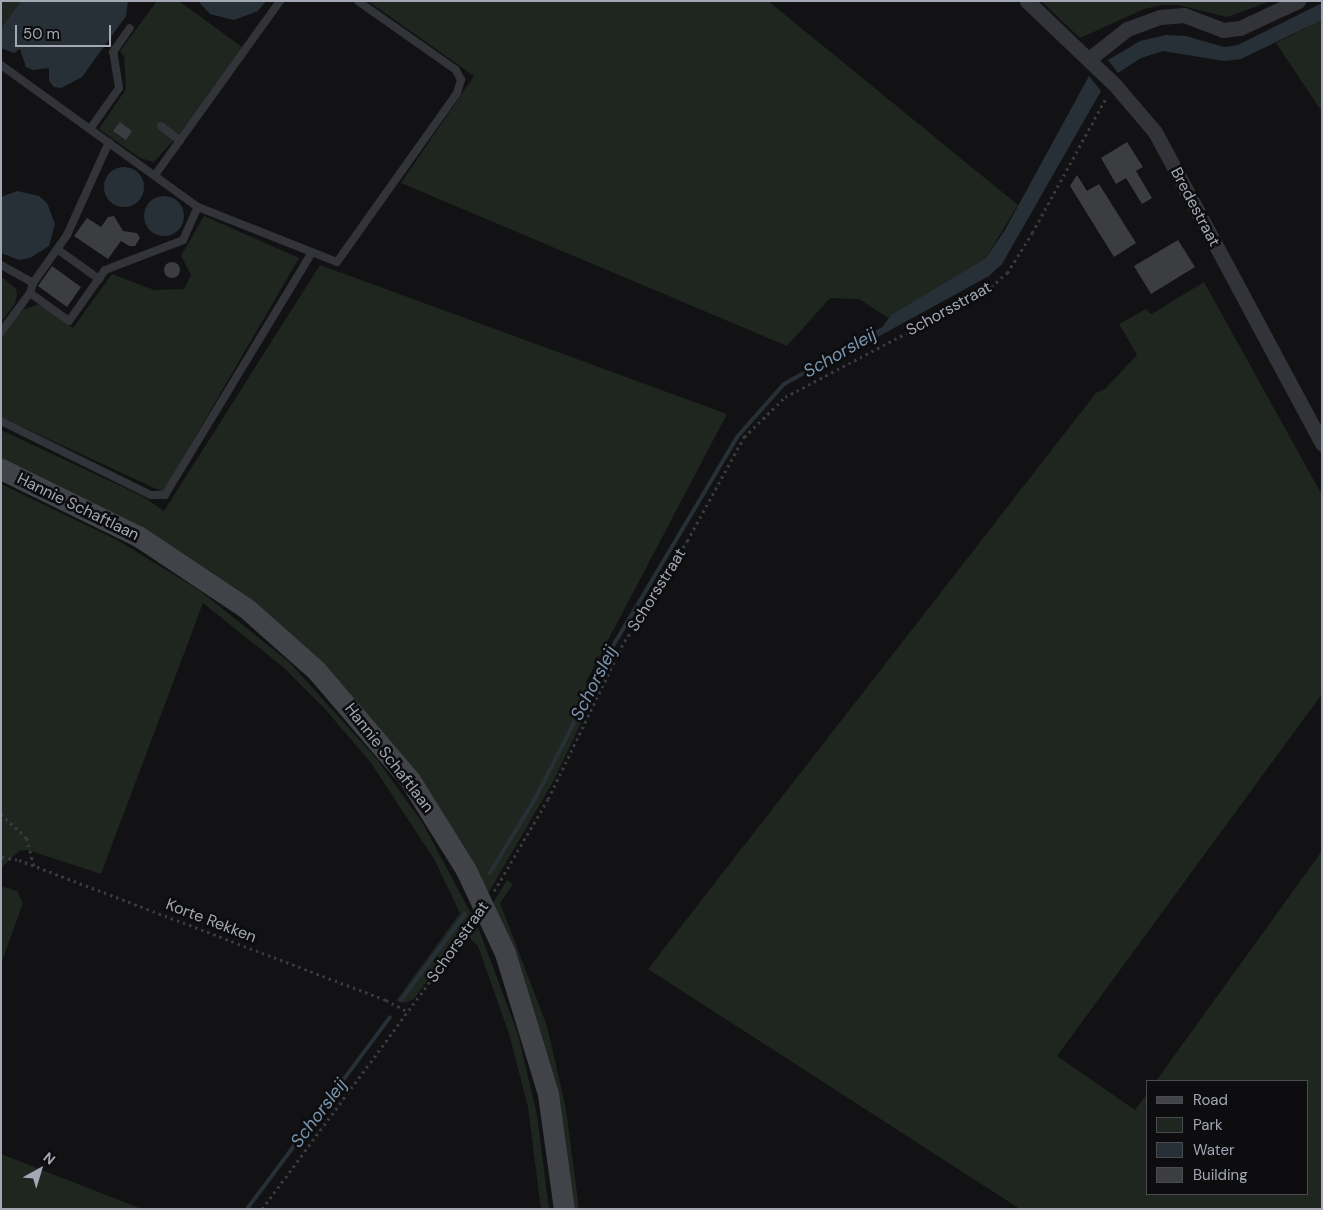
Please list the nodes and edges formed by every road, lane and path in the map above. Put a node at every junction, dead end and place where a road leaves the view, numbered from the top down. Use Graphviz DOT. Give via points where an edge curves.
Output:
graph roads {
  1 [pos="280,1"];
  2 [pos="358,1"];
  3 [pos="1027,1"];
  4 [pos="1298,1"];
  5 [pos="130,28"];
  6 [pos="1089,59"];
  7 [pos="1,65"];
  8 [pos="1114,84"];
  9 [pos="161,126"];
  10 [pos="90,128"];
  11 [pos="180,141"];
  12 [pos="109,142"];
  13 [pos="155,175"];
  14 [pos="198,207"];
  15 [pos="57,249"];
  16 [pos="312,252"];
  17 [pos="1,265"];
  18 [pos="99,279"];
  19 [pos="33,283"];
  20 [pos="30,293"];
  21 [pos="1,332"];
  22 [pos="1,421"];
  23 [pos="1322,444"];
  24 [pos="1,469"];
  25 [pos="1,814"];
  26 [pos="2,857"];
  27 [pos="34,866"];
  28 [pos="480,917"];
  29 [pos="409,1012"];
  30 [pos="262,1209"];
  31 [pos="564,1209"];
  1 -- 11 [label="lane"];
  2 -- 16 [label="lane" via="456,70 460,86 337,262"];
  3 -- 6 [label="street, Bredestraat"];
  4 -- 6 [label="street" via="1240,28 1223,30 1184,15 1160,17 1127,29"];
  5 -- 10 [label="lane" via="113,52 119,88"];
  6 -- 8 [label="street, Bredestraat"];
  7 -- 10 [label="lane"];
  8 -- 23 [label="street, Bredestraat" via="1155,132"];
  8 -- 28 [label="path, Schorsstraat" via="1007,273 986,291 785,397 744,437 687,541 621,648 548,799"];
  9 -- 11 [label="lane"];
  10 -- 12 [label="lane"];
  11 -- 13 [label="lane"];
  12 -- 13 [label="lane"];
  12 -- 15 [label="lane" via="67,235"];
  13 -- 14 [label="lane"];
  14 -- 16 [label="lane"];
  14 -- 18 [label="lane" via="183,240 104,270"];
  15 -- 18 [label="lane"];
  15 -- 19 [label="lane"];
  16 -- 22 [label="lane" via="165,495 151,495"];
  17 -- 19 [label="lane"];
  18 -- 20 [label="lane" via="69,321"];
  19 -- 20 [label="lane"];
  20 -- 21 [label="lane"];
  24 -- 28 [label="main road, Hannie Schaftlaan" via="80,505 168,554 246,608 288,644 343,699 410,780 443,828"];
  25 -- 27 [label="path" via="27,838"];
  26 -- 27 [label="path, Korte Rekken"];
  27 -- 29 [label="path, Korte Rekken" via="386,1000"];
  28 -- 29 [label="path, Schorsstraat"];
  28 -- 31 [label="main road, Hannie Schaftlaan" via="505,953 523,1004 548,1094"];
  29 -- 30 [label="path, Schorsstraat"];
}
